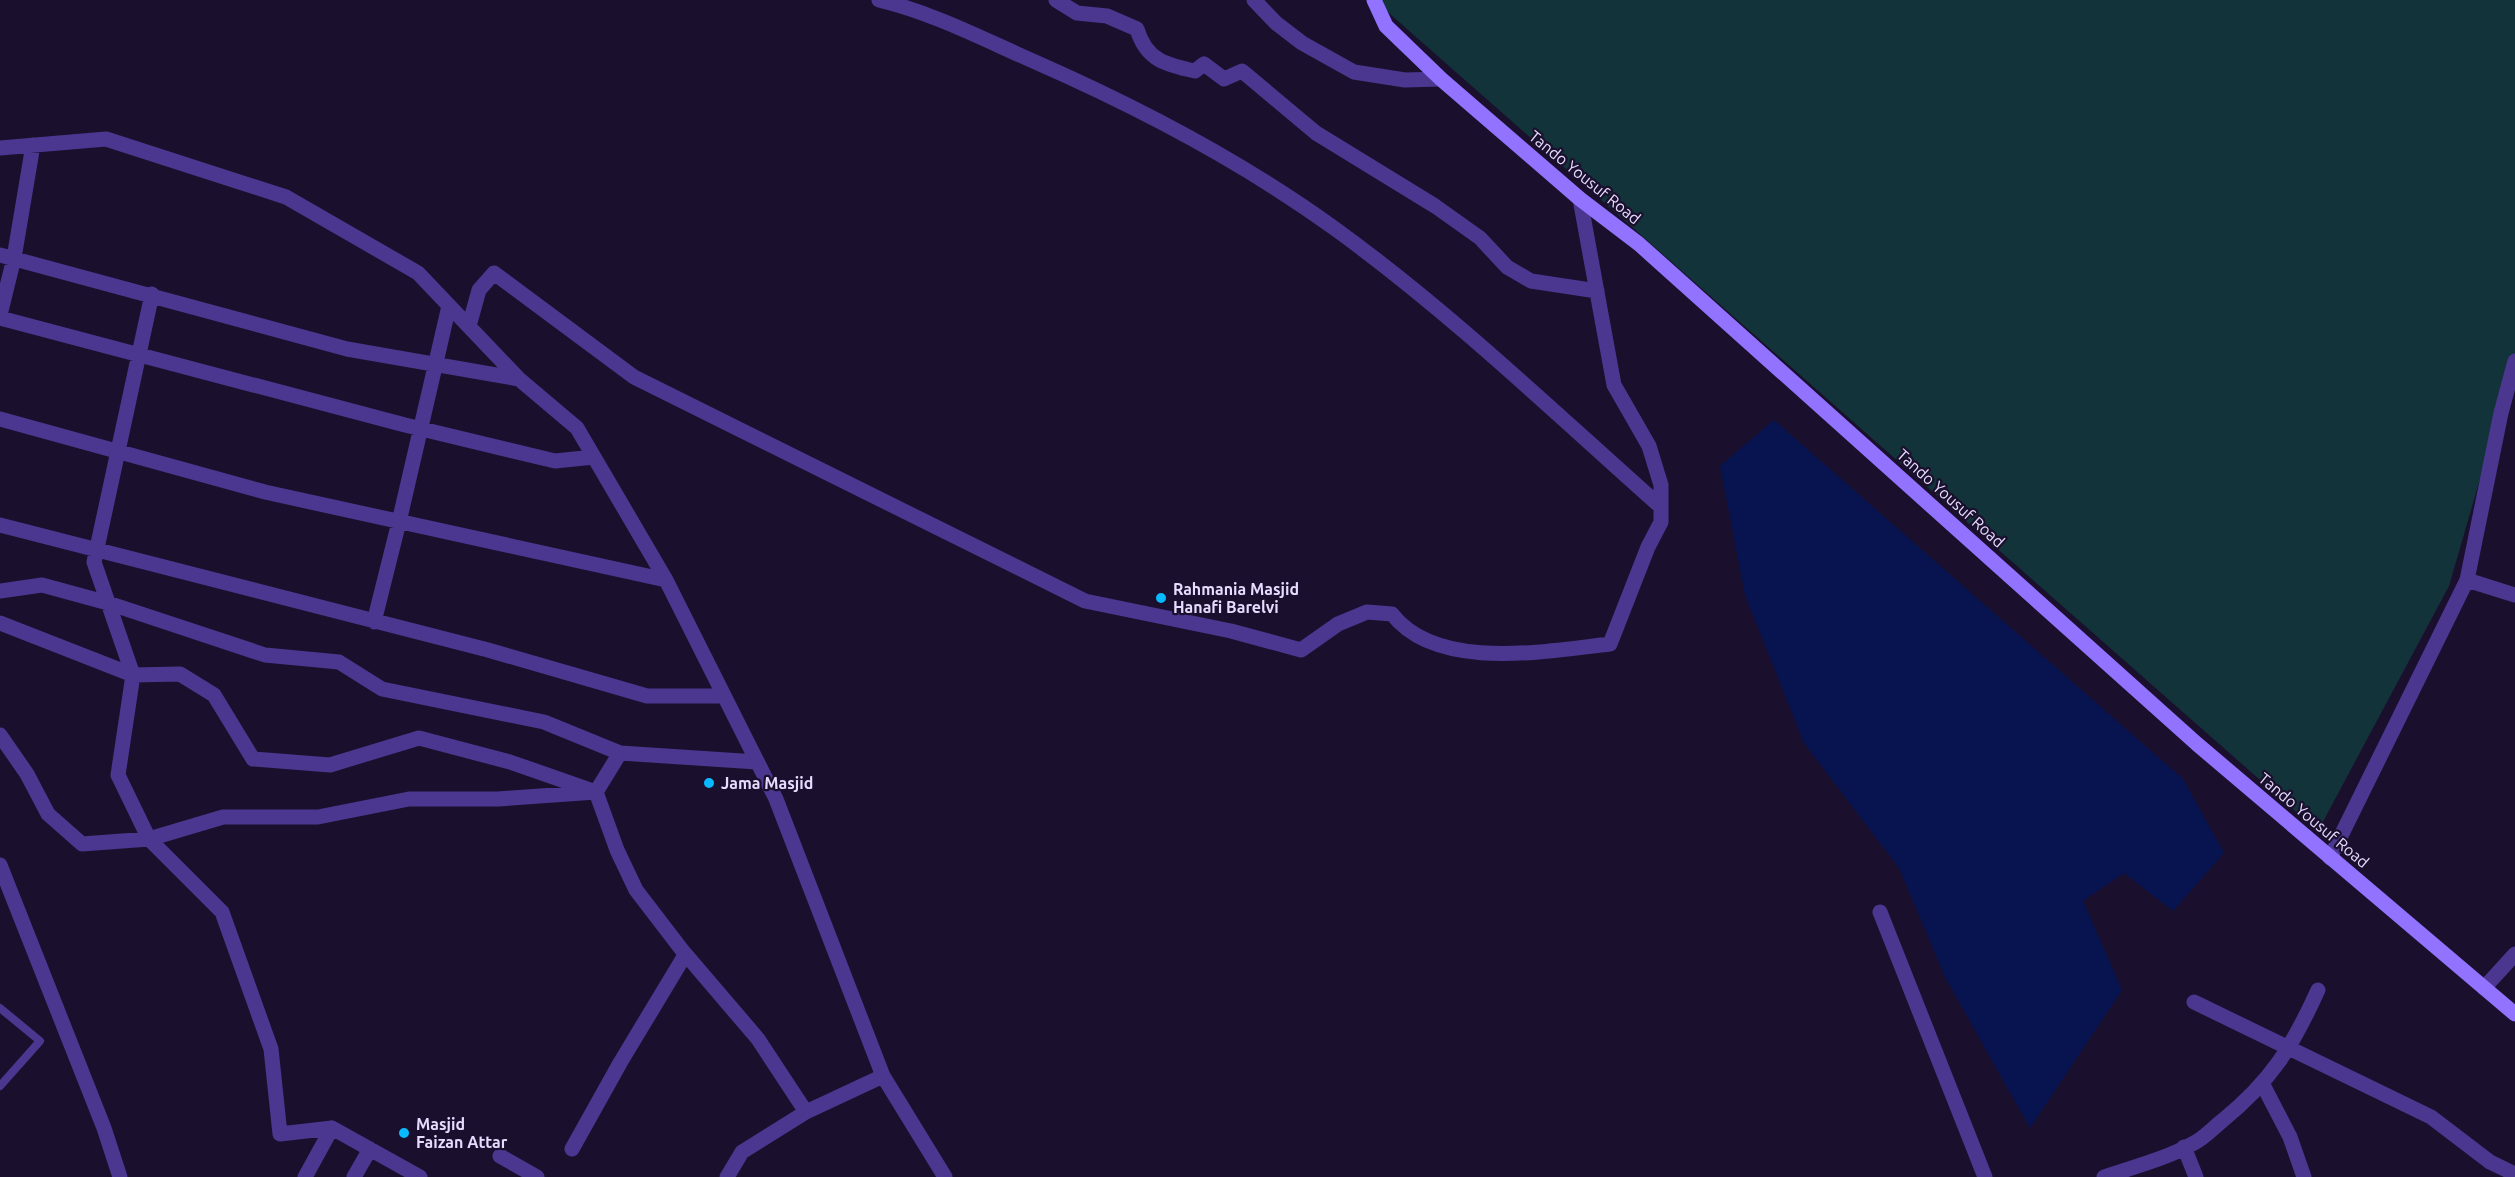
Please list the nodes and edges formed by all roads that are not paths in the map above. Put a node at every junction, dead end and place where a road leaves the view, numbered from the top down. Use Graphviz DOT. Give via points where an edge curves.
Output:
graph roads {
  1 [pos="879,0"];
  2 [pos="1056,0"];
  3 [pos="1254,0"];
  4 [pos="1374,0"];
  5 [pos="1441,80"];
  6 [pos="33,145"];
  7 [pos="0,148"];
  8 [pos="1580,199"];
  9 [pos="7,256"];
  10 [pos="1597,291"];
  11 [pos="152,294"];
  12 [pos="449,306"];
  13 [pos="0,317"];
  14 [pos="468,327"];
  15 [pos="138,355"];
  16 [pos="2515,361"];
  17 [pos="436,364"];
  18 [pos="519,379"];
  19 [pos="0,419"];
  20 [pos="421,429"];
  21 [pos="117,450"];
  22 [pos="594,457"];
  23 [pos="1661,507"];
  24 [pos="399,522"];
  25 [pos="0,525"];
  26 [pos="96,550"];
  27 [pos="666,580"];
  28 [pos="2467,580"];
  29 [pos="0,591"];
  30 [pos="2515,595"];
  31 [pos="108,603"];
  32 [pos="374,622"];
  33 [pos="0,623"];
  34 [pos="133,675"];
  35 [pos="724,696"];
  36 [pos="0,735"];
  37 [pos="621,753"];
  38 [pos="757,762"];
  39 [pos="596,792"];
  40 [pos="148,839"];
  41 [pos="2330,858"];
  42 [pos="0,865"];
  43 [pos="1880,912"];
  44 [pos="2515,954"];
  45 [pos="685,955"];
  46 [pos="2484,988"];
  47 [pos="2318,990"];
  48 [pos="2194,1002"];
  49 [pos="0,1008"];
  50 [pos="2515,1014"];
  51 [pos="2290,1048"];
  52 [pos="883,1076"];
  53 [pos="2262,1083"];
  54 [pos="0,1086"];
  55 [pos="806,1112"];
  56 [pos="332,1128"];
  57 [pos="2184,1147"];
  58 [pos="370,1149"];
  59 [pos="572,1149"];
  60 [pos="500,1156"];
  61 [pos="2515,1174"];
  62 [pos="120,1177"];
  63 [pos="305,1177"];
  64 [pos="354,1177"];
  65 [pos="420,1177"];
  66 [pos="537,1177"];
  67 [pos="727,1177"];
  68 [pos="945,1177"];
  69 [pos="1985,1177"];
  70 [pos="2104,1177"];
  71 [pos="2196,1177"];
  72 [pos="2304,1177"];
  1 -- 23 [label="street" via="938,19 1114,96 1231,159 1334,228 1449,317"];
  2 -- 10 [label="street" via="1077,13 1107,16 1137,29 1141,44 1168,65 1195,71 1204,64 1224,80 1242,71 1316,134 1436,206 1480,238 1507,267 1531,281"];
  3 -- 5 [label="street" via="1302,43 1354,72 1405,80"];
  4 -- 5 [label="street, Tando Yousuf Road" via="1386,26"];
  5 -- 8 [label="street, Tando Yousuf Road"];
  6 -- 7 [label="street"];
  6 -- 9 [label="street"];
  6 -- 12 [label="street" via="106,139 286,197 418,273"];
  8 -- 10 [label="street"];
  8 -- 41 [label="street, Tando Yousuf Road" via="1639,244 2197,744"];
  9 -- 11 [label="street"];
  9 -- 13 [label="street"];
  10 -- 23 [label="street" via="1614,386 1649,446 1661,485"];
  11 -- 15 [label="street"];
  11 -- 17 [label="street" via="347,349"];
  12 -- 14 [label="street"];
  12 -- 17 [label="street"];
  13 -- 15 [label="street"];
  14 -- 18 [label="street"];
  14 -- 23 [label="street" via="479,290 494,273 634,377 1085,601 1231,631 1301,650 1338,624 1367,612 1392,614 1401,627 1421,640 1465,651 1521,653 1610,644 1661,522"];
  15 -- 20 [label="street"];
  15 -- 21 [label="street"];
  16 -- 28 [label="street"];
  17 -- 18 [label="street"];
  17 -- 20 [label="street"];
  18 -- 22 [label="street" via="577,428"];
  19 -- 21 [label="street"];
  20 -- 22 [label="street" via="555,461"];
  20 -- 24 [label="street"];
  21 -- 24 [label="street" via="265,492"];
  21 -- 26 [label="street"];
  22 -- 27 [label="street"];
  24 -- 27 [label="street"];
  24 -- 32 [label="street"];
  25 -- 26 [label="street"];
  26 -- 31 [label="street" via="94,562"];
  26 -- 32 [label="street"];
  27 -- 35 [label="street"];
  28 -- 30 [label="street"];
  28 -- 41 [label="street"];
  29 -- 31 [label="street" via="42,585"];
  31 -- 34 [label="street"];
  31 -- 37 [label="street" via="266,656 339,662 382,689 544,722"];
  32 -- 35 [label="street" via="647,696"];
  33 -- 34 [label="street"];
  34 -- 39 [label="street" via="180,674 214,695 253,759 330,765 419,738 510,762"];
  34 -- 40 [label="street" via="118,775"];
  35 -- 38 [label="street"];
  36 -- 40 [label="street" via="48,814 82,844"];
  37 -- 38 [label="street"];
  37 -- 39 [label="street"];
  38 -- 52 [label="street" via="776,799"];
  39 -- 40 [label="street" via="498,799 410,799 318,817 223,817"];
  39 -- 45 [label="street" via="636,890"];
  40 -- 56 [label="street" via="222,912 271,1049 280,1134"];
  41 -- 46 [label="street, Tando Yousuf Road"];
  42 -- 62 [label="street"];
  43 -- 69 [label="street"];
  44 -- 46 [label="street"];
  45 -- 55 [label="street" via="758,1039"];
  45 -- 59 [label="street"];
  46 -- 50 [label="street, Tando Yousuf Road"];
  47 -- 51 [label="street"];
  48 -- 51 [label="street"];
  49 -- 54 [label="lane" via="40,1041"];
  51 -- 53 [label="street"];
  51 -- 61 [label="street" via="2431,1117 2490,1162"];
  52 -- 55 [label="street"];
  52 -- 68 [label="street"];
  53 -- 57 [label="street" via="2226,1117"];
  53 -- 72 [label="street" via="2290,1137"];
  55 -- 67 [label="street" via="742,1152"];
  56 -- 58 [label="street"];
  56 -- 63 [label="street"];
  57 -- 70 [label="street"];
  57 -- 71 [label="street"];
  58 -- 64 [label="street"];
  58 -- 65 [label="street"];
  60 -- 66 [label="street"];
}
